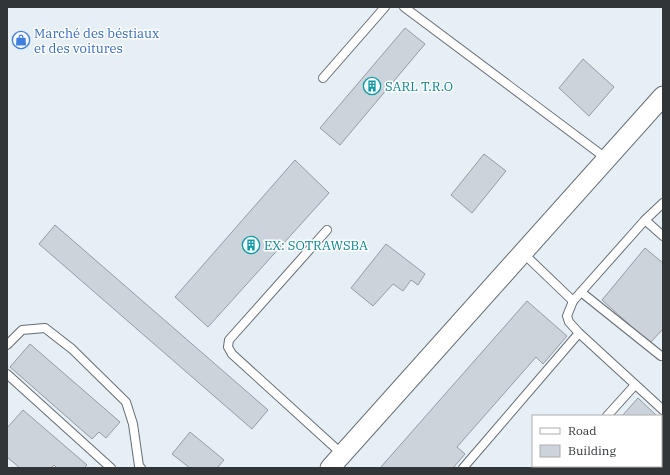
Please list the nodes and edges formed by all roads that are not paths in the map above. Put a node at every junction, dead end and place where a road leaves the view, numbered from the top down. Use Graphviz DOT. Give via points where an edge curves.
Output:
graph roads {
  1 [pos="385,7"];
  2 [pos="404,7"];
  3 [pos="322,78"];
  4 [pos="663,96"];
  5 [pos="607,159"];
  6 [pos="663,203"];
  7 [pos="645,220"];
  8 [pos="327,230"];
  9 [pos="663,236"];
  10 [pos="523,253"];
  11 [pos="581,292"];
  12 [pos="573,301"];
  13 [pos="579,333"];
  14 [pos="7,345"];
  15 [pos="662,356"];
  16 [pos="7,374"];
  17 [pos="635,384"];
  18 [pos="663,410"];
  19 [pos="608,415"];
  20 [pos="336,461"];
  21 [pos="111,468"];
  22 [pos="141,468"];
  23 [pos="463,468"];
  1 -- 3 [label="lane"];
  2 -- 5 [label="lane"];
  4 -- 5 [label="street"];
  5 -- 10 [label="street"];
  6 -- 7 [label="lane"];
  7 -- 9 [label="lane"];
  7 -- 11 [label="lane"];
  8 -- 20 [label="lane" via="229,340 228,347"];
  10 -- 12 [label="lane"];
  10 -- 20 [label="street"];
  11 -- 12 [label="lane"];
  11 -- 15 [label="lane"];
  12 -- 13 [label="lane" via="567,316"];
  13 -- 17 [label="lane"];
  13 -- 23 [label="lane"];
  14 -- 22 [label="lane" via="22,330 44,328 72,349 126,402"];
  16 -- 21 [label="lane"];
  17 -- 18 [label="lane"];
  17 -- 19 [label="lane"];
}
